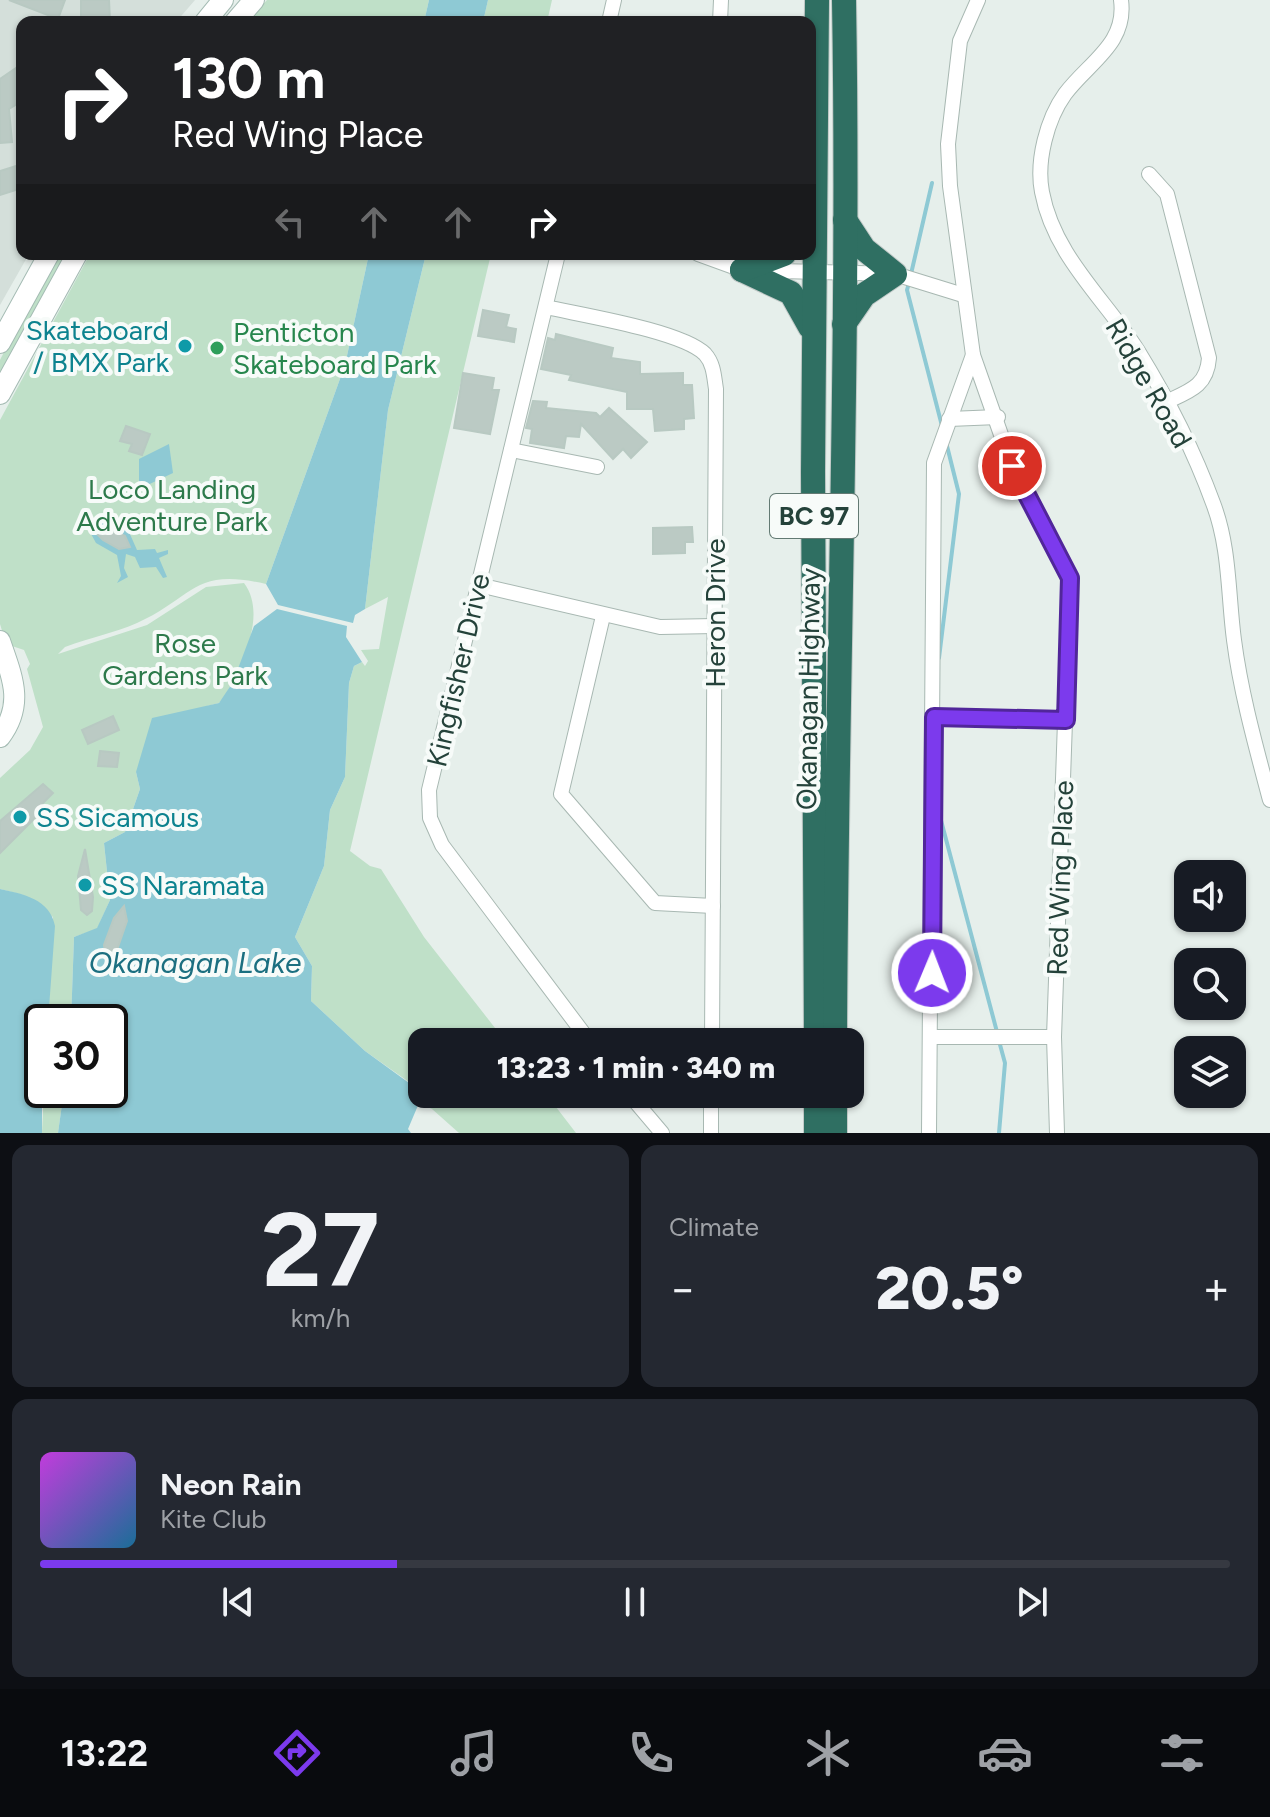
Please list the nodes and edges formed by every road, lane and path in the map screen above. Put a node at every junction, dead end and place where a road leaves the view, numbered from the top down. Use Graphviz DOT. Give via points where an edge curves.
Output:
graph roads {
  1 [pos="223,0"];
  2 [pos="254,0"];
  3 [pos="817,0"];
  4 [pos="844,0"];
  5 [pos="978,0"];
  6 [pos="1121,0"];
  7 [pos="210,16"];
  8 [pos="240,16"];
  9 [pos="816,41"];
  10 [pos="1149,174"];
  11 [pos="845,220"];
  12 [pos="46,260"];
  13 [pos="74,260"];
  14 [pos="557,260"];
  15 [pos="714,260"];
  16 [pos="768,260"];
  17 [pos="813,260"];
  18 [pos="742,270"];
  19 [pos="813,272"];
  20 [pos="845,272"];
  21 [pos="895,274"];
  22 [pos="963,295"];
  23 [pos="546,307"];
  24 [pos="844,324"];
  25 [pos="813,336"];
  26 [pos="0,343"];
  27 [pos="973,355"];
  28 [pos="0,394"];
  29 [pos="1166,402"];
  30 [pos="998,417"];
  31 [pos="949,419"];
  32 [pos="511,450"];
  33 [pos="597,467"];
  34 [pos="479,585"];
  35 [pos="603,616"];
  36 [pos="715,626"];
  37 [pos="0,641"];
  38 [pos="7,675"];
  39 [pos="934,717"];
  40 [pos="1066,720"];
  41 [pos="3,727"];
  42 [pos="1270,800"];
  43 [pos="713,906"];
  44 [pos="579,1028"];
  45 [pos="712,1028"];
  46 [pos="816,1028"];
  47 [pos="835,1028"];
  48 [pos="931,1037"];
  49 [pos="1054,1037"];
  50 [pos="641,1108"];
  51 [pos="711,1108"];
  52 [pos="816,1108"];
  53 [pos="835,1108"];
  54 [pos="662,1133"];
  55 [pos="711,1133"];
  56 [pos="816,1133"];
  57 [pos="835,1133"];
  58 [pos="929,1133"];
  59 [pos="1057,1133"];
  1 -- 7 [label="street"];
  2 -- 8 [label="street"];
  3 -- 9 [label="highway, Okanagan Highway / BC 97"];
  4 -- 11 [label="highway, Okanagan Highway / BC 97"];
  5 -- 22 [label="street" via="960,41 948,144"];
  6 -- 29 [label="street, Ridge Road" via="1123,17 1115,40 1064,95 1049,128 1041,191 1073,265 1136,349"];
  10 -- 29 [label="street" via="1167,194 1209,358 1208,375 1199,387"];
  11 -- 20 [label="highway, Okanagan Highway / BC 97"];
  11 -- 21 [label="highway" via="864,249"];
  12 -- 26 [label="street"];
  13 -- 28 [label="street"];
  14 -- 23 [label="street, Kingfisher Drive"];
  15 -- 18 [label="street"];
  16 -- 18 [label="highway"];
  17 -- 19 [label="highway, Okanagan Highway / BC 97"];
  18 -- 19 [label="street"];
  18 -- 25 [label="highway" via="791,293"];
  19 -- 20 [label="street"];
  19 -- 25 [label="highway, Okanagan Highway / BC 97"];
  20 -- 21 [label="street"];
  20 -- 24 [label="highway, Okanagan Highway / BC 97"];
  21 -- 22 [label="street"];
  21 -- 24 [label="highway" via="864,295"];
  22 -- 27 [label="street"];
  23 -- 32 [label="street, Kingfisher Drive"];
  23 -- 36 [label="street, Heron Drive" via="680,339 704,353 712,365"];
  24 -- 47 [label="highway, Okanagan Highway / BC 97"];
  25 -- 46 [label="highway, Okanagan Highway / BC 97"];
  27 -- 30 [label="street, Red Wing Place"];
  27 -- 31 [label="street"];
  29 -- 42 [label="street, Ridge Road" via="1214,504 1227,558 1248,716"];
  30 -- 31 [label="street"];
  30 -- 40 [label="street, Red Wing Place" via="1012,466 1070,578"];
  31 -- 39 [label="street" via="934,463"];
  32 -- 33 [label="street"];
  32 -- 34 [label="street, Kingfisher Drive"];
  34 -- 35 [label="street"];
  34 -- 44 [label="street, Kingfisher Drive" via="429,790 430,818 442,845"];
  35 -- 36 [label="street" via="660,627"];
  35 -- 43 [label="street" via="561,794 655,903"];
  36 -- 43 [label="street, Heron Drive"];
  37 -- 38 [label="street"];
  38 -- 41 [label="street" via="16,698"];
  39 -- 40 [label="street"];
  39 -- 48 [label="street"];
  40 -- 49 [label="street, Red Wing Place"];
  43 -- 45 [label="street, Heron Drive"];
  48 -- 49 [label="street"];
  48 -- 58 [label="street"];
  49 -- 59 [label="street, Red Wing Place"];
  50 -- 54 [label="street"];
  51 -- 55 [label="street"];
  52 -- 56 [label="highway"];
  53 -- 57 [label="highway"];
}
